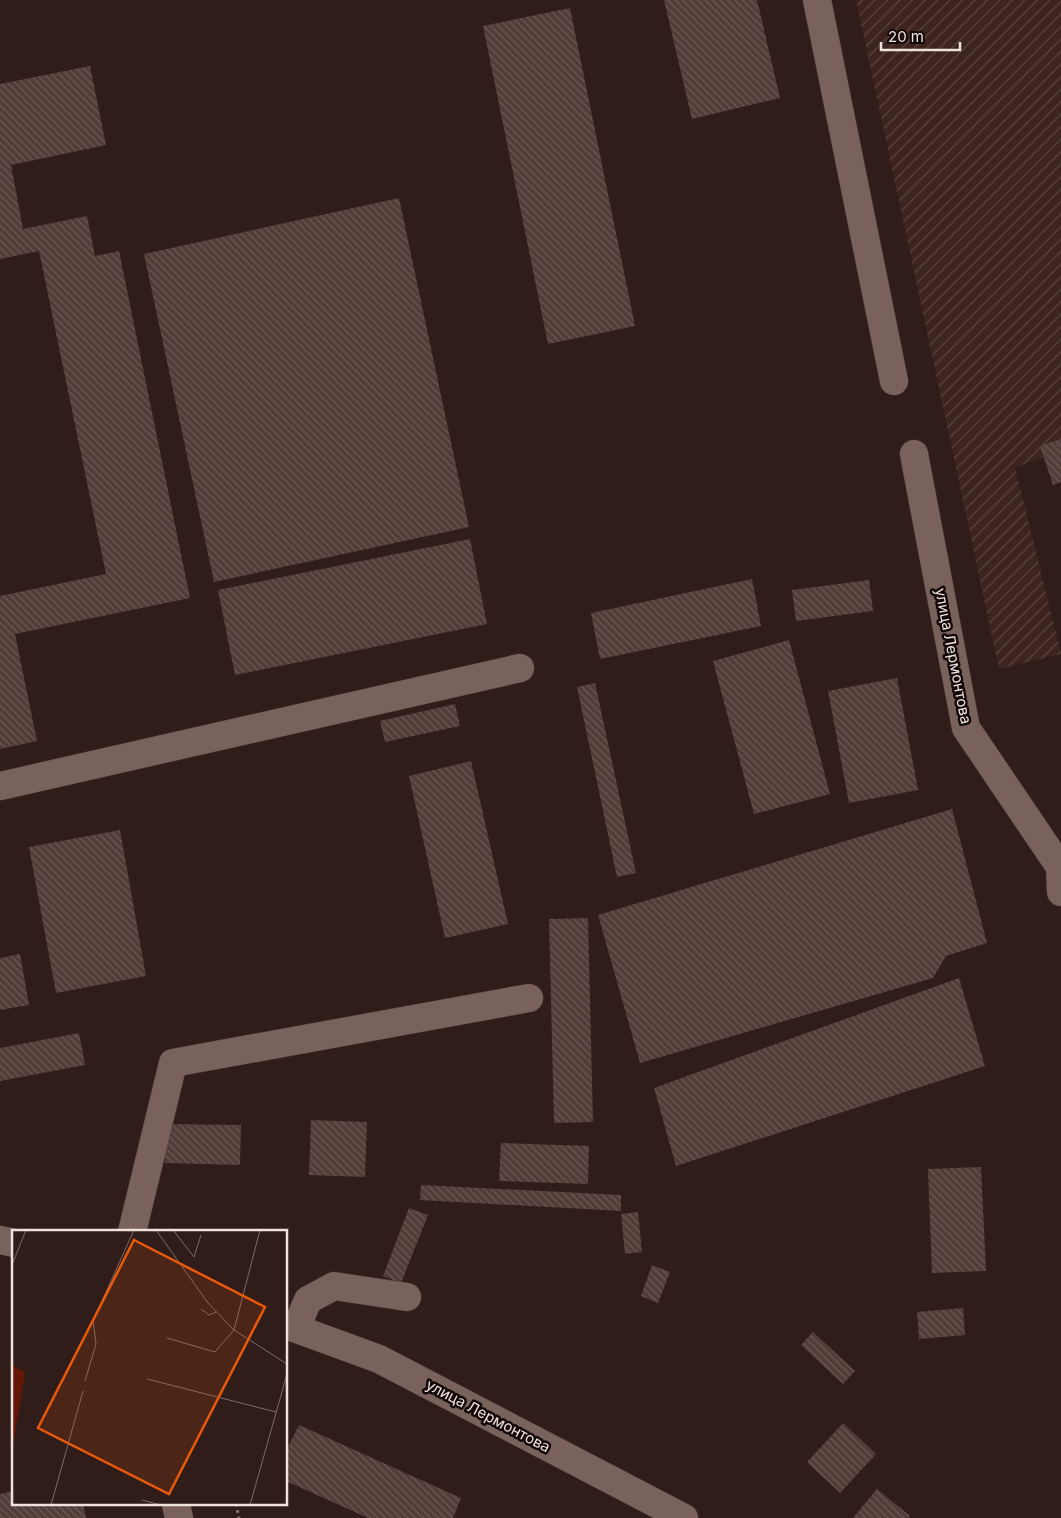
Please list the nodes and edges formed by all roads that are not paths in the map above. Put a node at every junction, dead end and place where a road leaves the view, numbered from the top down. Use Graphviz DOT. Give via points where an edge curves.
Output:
graph roads {
  1 [pos="817,0"];
  2 [pos="894,381"];
  3 [pos="914,454"];
  4 [pos="520,668"];
  5 [pos="0,786"];
  6 [pos="1061,892"];
  7 [pos="529,998"];
  8 [pos="132,1230"];
  9 [pos="407,1297"];
  10 [pos="291,1326"];
  11 [pos="684,1518"];
  1 -- 2 [label="street"];
  3 -- 6 [label="street, улица Лермонтова" via="966,728 1060,867"];
  4 -- 5 [label="street"];
  7 -- 8 [label="street" via="173,1063"];
  9 -- 10 [label="street" via="334,1286 308,1300"];
  10 -- 11 [label="street, улица Лермонтова" via="379,1359"];
}
